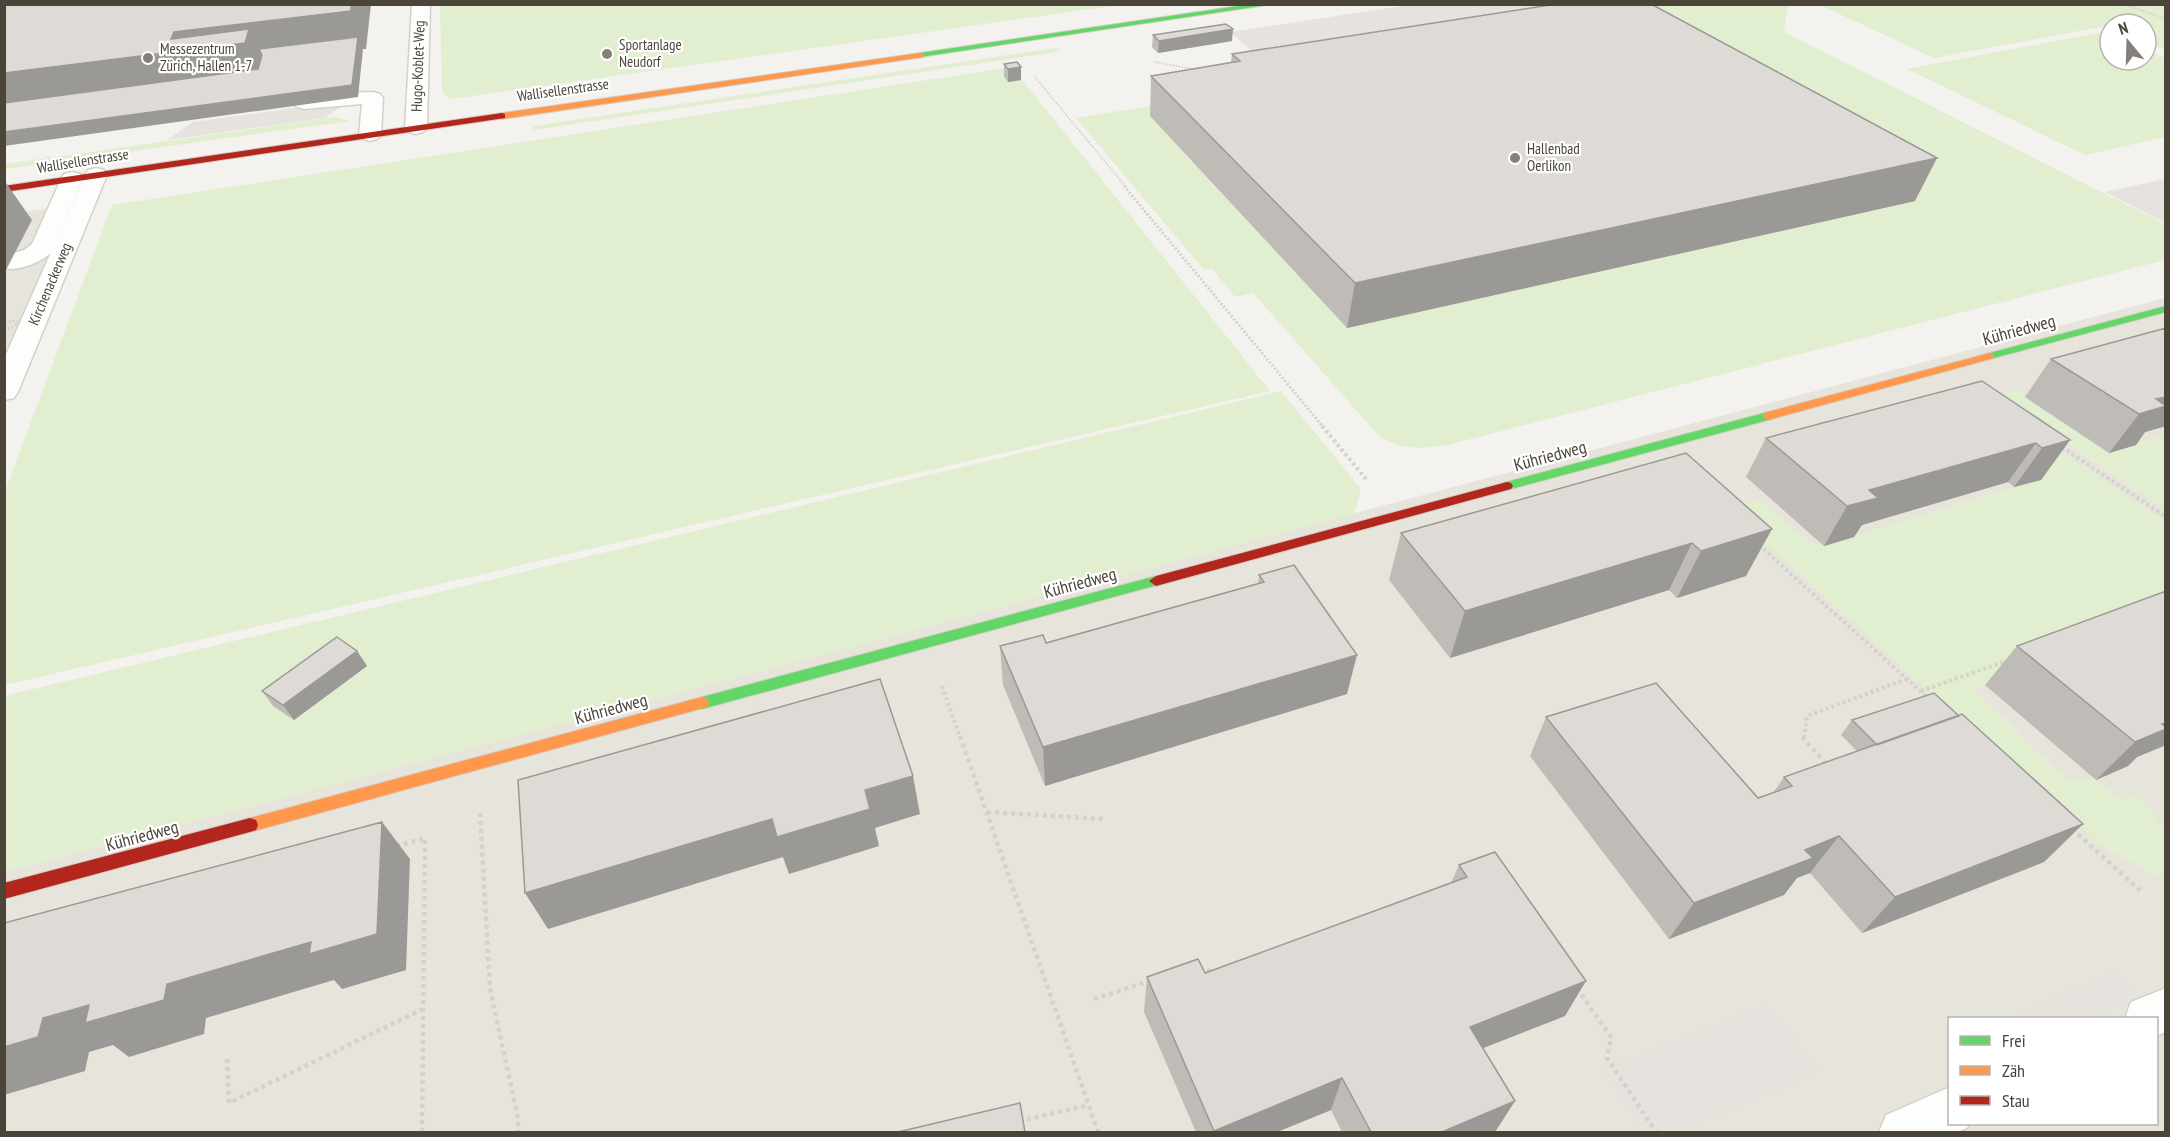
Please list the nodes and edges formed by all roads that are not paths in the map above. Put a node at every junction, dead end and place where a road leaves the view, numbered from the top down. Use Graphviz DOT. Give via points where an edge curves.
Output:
graph roads {
  1 [pos="421,4"];
  2 [pos="1270,4"];
  3 [pos="287,105"];
  4 [pos="416,128"];
  5 [pos="370,135"];
  6 [pos="84,177"];
  7 [pos="4,189"];
  8 [pos="10,262"];
  9 [pos="2166,309"];
  10 [pos="4,392"];
  11 [pos="4,891"];
  12 [pos="2166,1010"];
  13 [pos="2149,1017"];
  14 [pos="1948,1112"];
  15 [pos="1903,1132"];
  1 -- 4 [label="street, Hugo-Koblet-Weg"];
  2 -- 4 [label="street, Wallisellenstrasse"];
  3 -- 5 [label="street" via="373,98"];
  4 -- 5 [label="street, Wallisellenstrasse"];
  5 -- 6 [label="street, Wallisellenstrasse"];
  6 -- 7 [label="street, Wallisellenstrasse"];
  6 -- 8 [label="street" via="47,215 42,248"];
  6 -- 10 [label="street, Kirchenackerweg"];
  9 -- 11 [label="street, Kühriedweg"];
  12 -- 13 [label="street"];
  14 -- 15 [label="street"];
}
